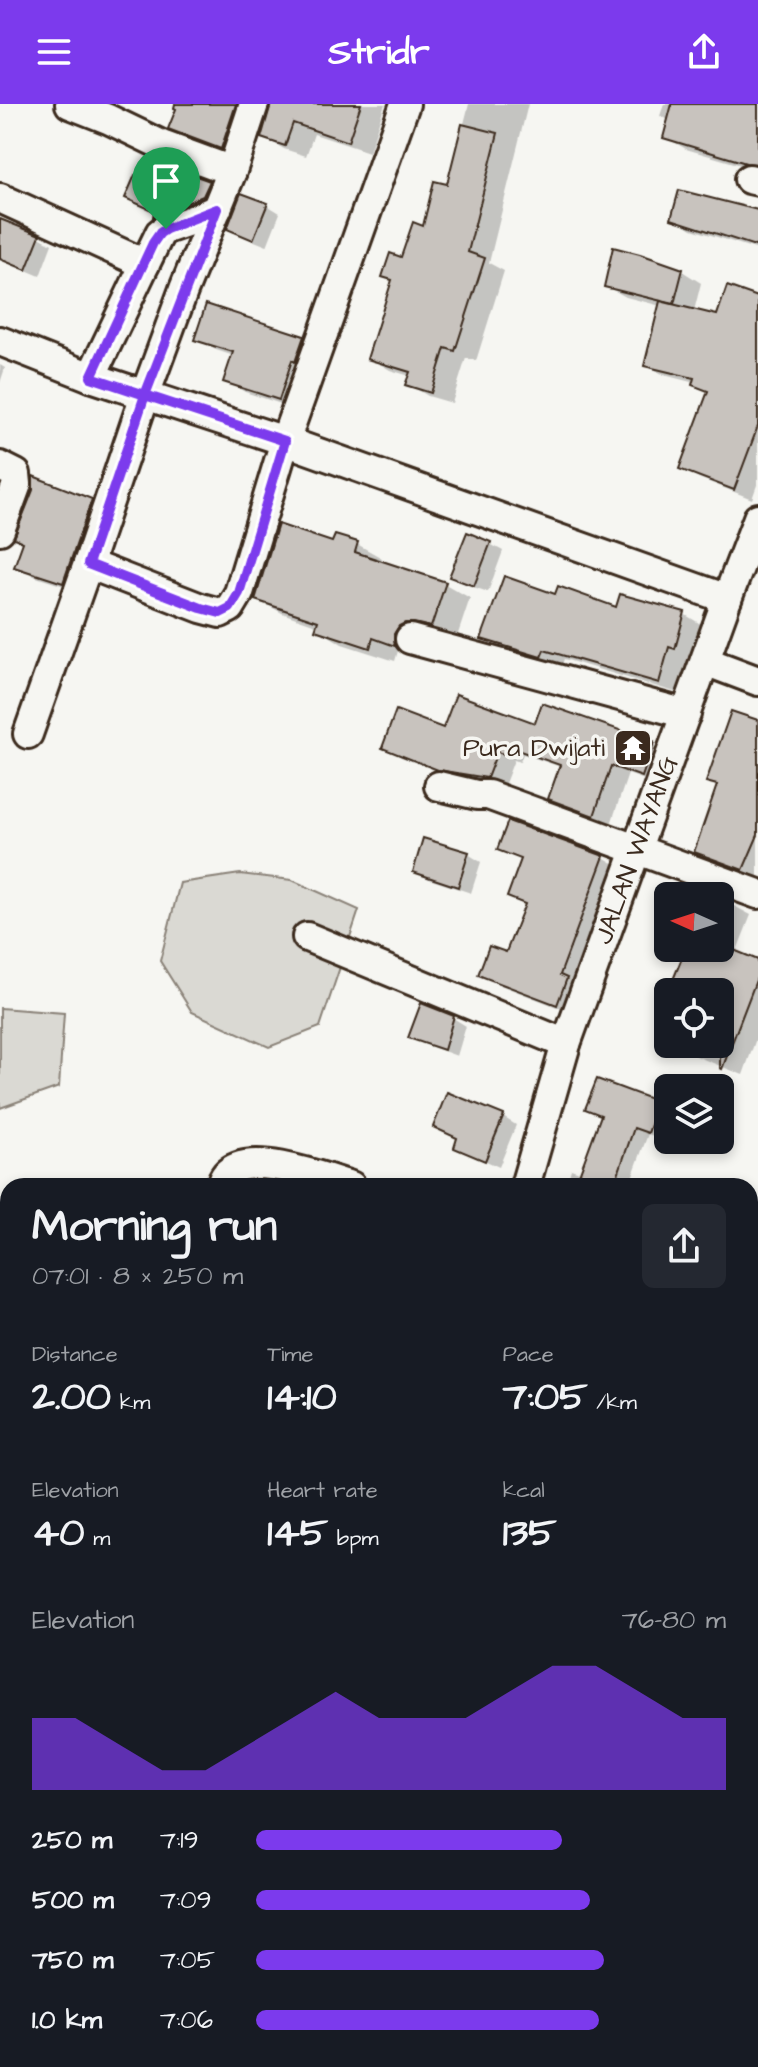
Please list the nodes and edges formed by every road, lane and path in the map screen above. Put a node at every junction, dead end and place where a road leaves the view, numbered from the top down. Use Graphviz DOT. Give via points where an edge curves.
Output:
graph roads {
  1 [pos="70,104"];
  2 [pos="254,104"];
  3 [pos="405,104"];
  4 [pos="232,171"];
  5 [pos="0,198"];
  6 [pos="217,209"];
  7 [pos="145,264"];
  8 [pos="0,341"];
  9 [pos="91,377"];
  10 [pos="145,395"];
  11 [pos="285,441"];
  12 [pos="0,466"];
  13 [pos="758,518"];
  14 [pos="0,530"];
  15 [pos="753,548"];
  16 [pos="88,564"];
  17 [pos="727,599"];
  18 [pos="410,639"];
  19 [pos="705,661"];
  20 [pos="758,681"];
  21 [pos="686,714"];
  22 [pos="28,734"];
  23 [pos="439,786"];
  24 [pos="637,849"];
  25 [pos="758,894"];
  26 [pos="307,937"];
  27 [pos="566,1044"];
  28 [pos="222,1178"];
  29 [pos="324,1178"];
  30 [pos="527,1178"];
  1 -- 4 [label="street"];
  2 -- 4 [label="street"];
  3 -- 11 [label="street"];
  4 -- 6 [label="street"];
  5 -- 7 [label="street"];
  6 -- 7 [label="street" via="160,233"];
  6 -- 10 [label="street"];
  7 -- 9 [label="street"];
  8 -- 9 [label="street"];
  9 -- 10 [label="street"];
  10 -- 11 [label="street"];
  10 -- 16 [label="street"];
  11 -- 16 [label="street" via="230,608 220,613 201,608"];
  11 -- 17 [label="street"];
  12 -- 14 [label="street" via="16,474 17,484"];
  13 -- 15 [label="street, JALAN WAYANG"];
  15 -- 17 [label="street, JALAN WAYANG"];
  16 -- 22 [label="street"];
  17 -- 19 [label="street, JALAN WAYANG"];
  18 -- 21 [label="street"];
  19 -- 20 [label="street"];
  19 -- 21 [label="street, JALAN WAYANG"];
  21 -- 24 [label="street, JALAN WAYANG"];
  23 -- 24 [label="street" via="488,795"];
  24 -- 25 [label="street"];
  24 -- 27 [label="street, JALAN WAYANG"];
  26 -- 27 [label="street"];
  27 -- 30 [label="street, JALAN WAYANG"];
  28 -- 29 [label="street" via="236,1166 254,1164"];
}
